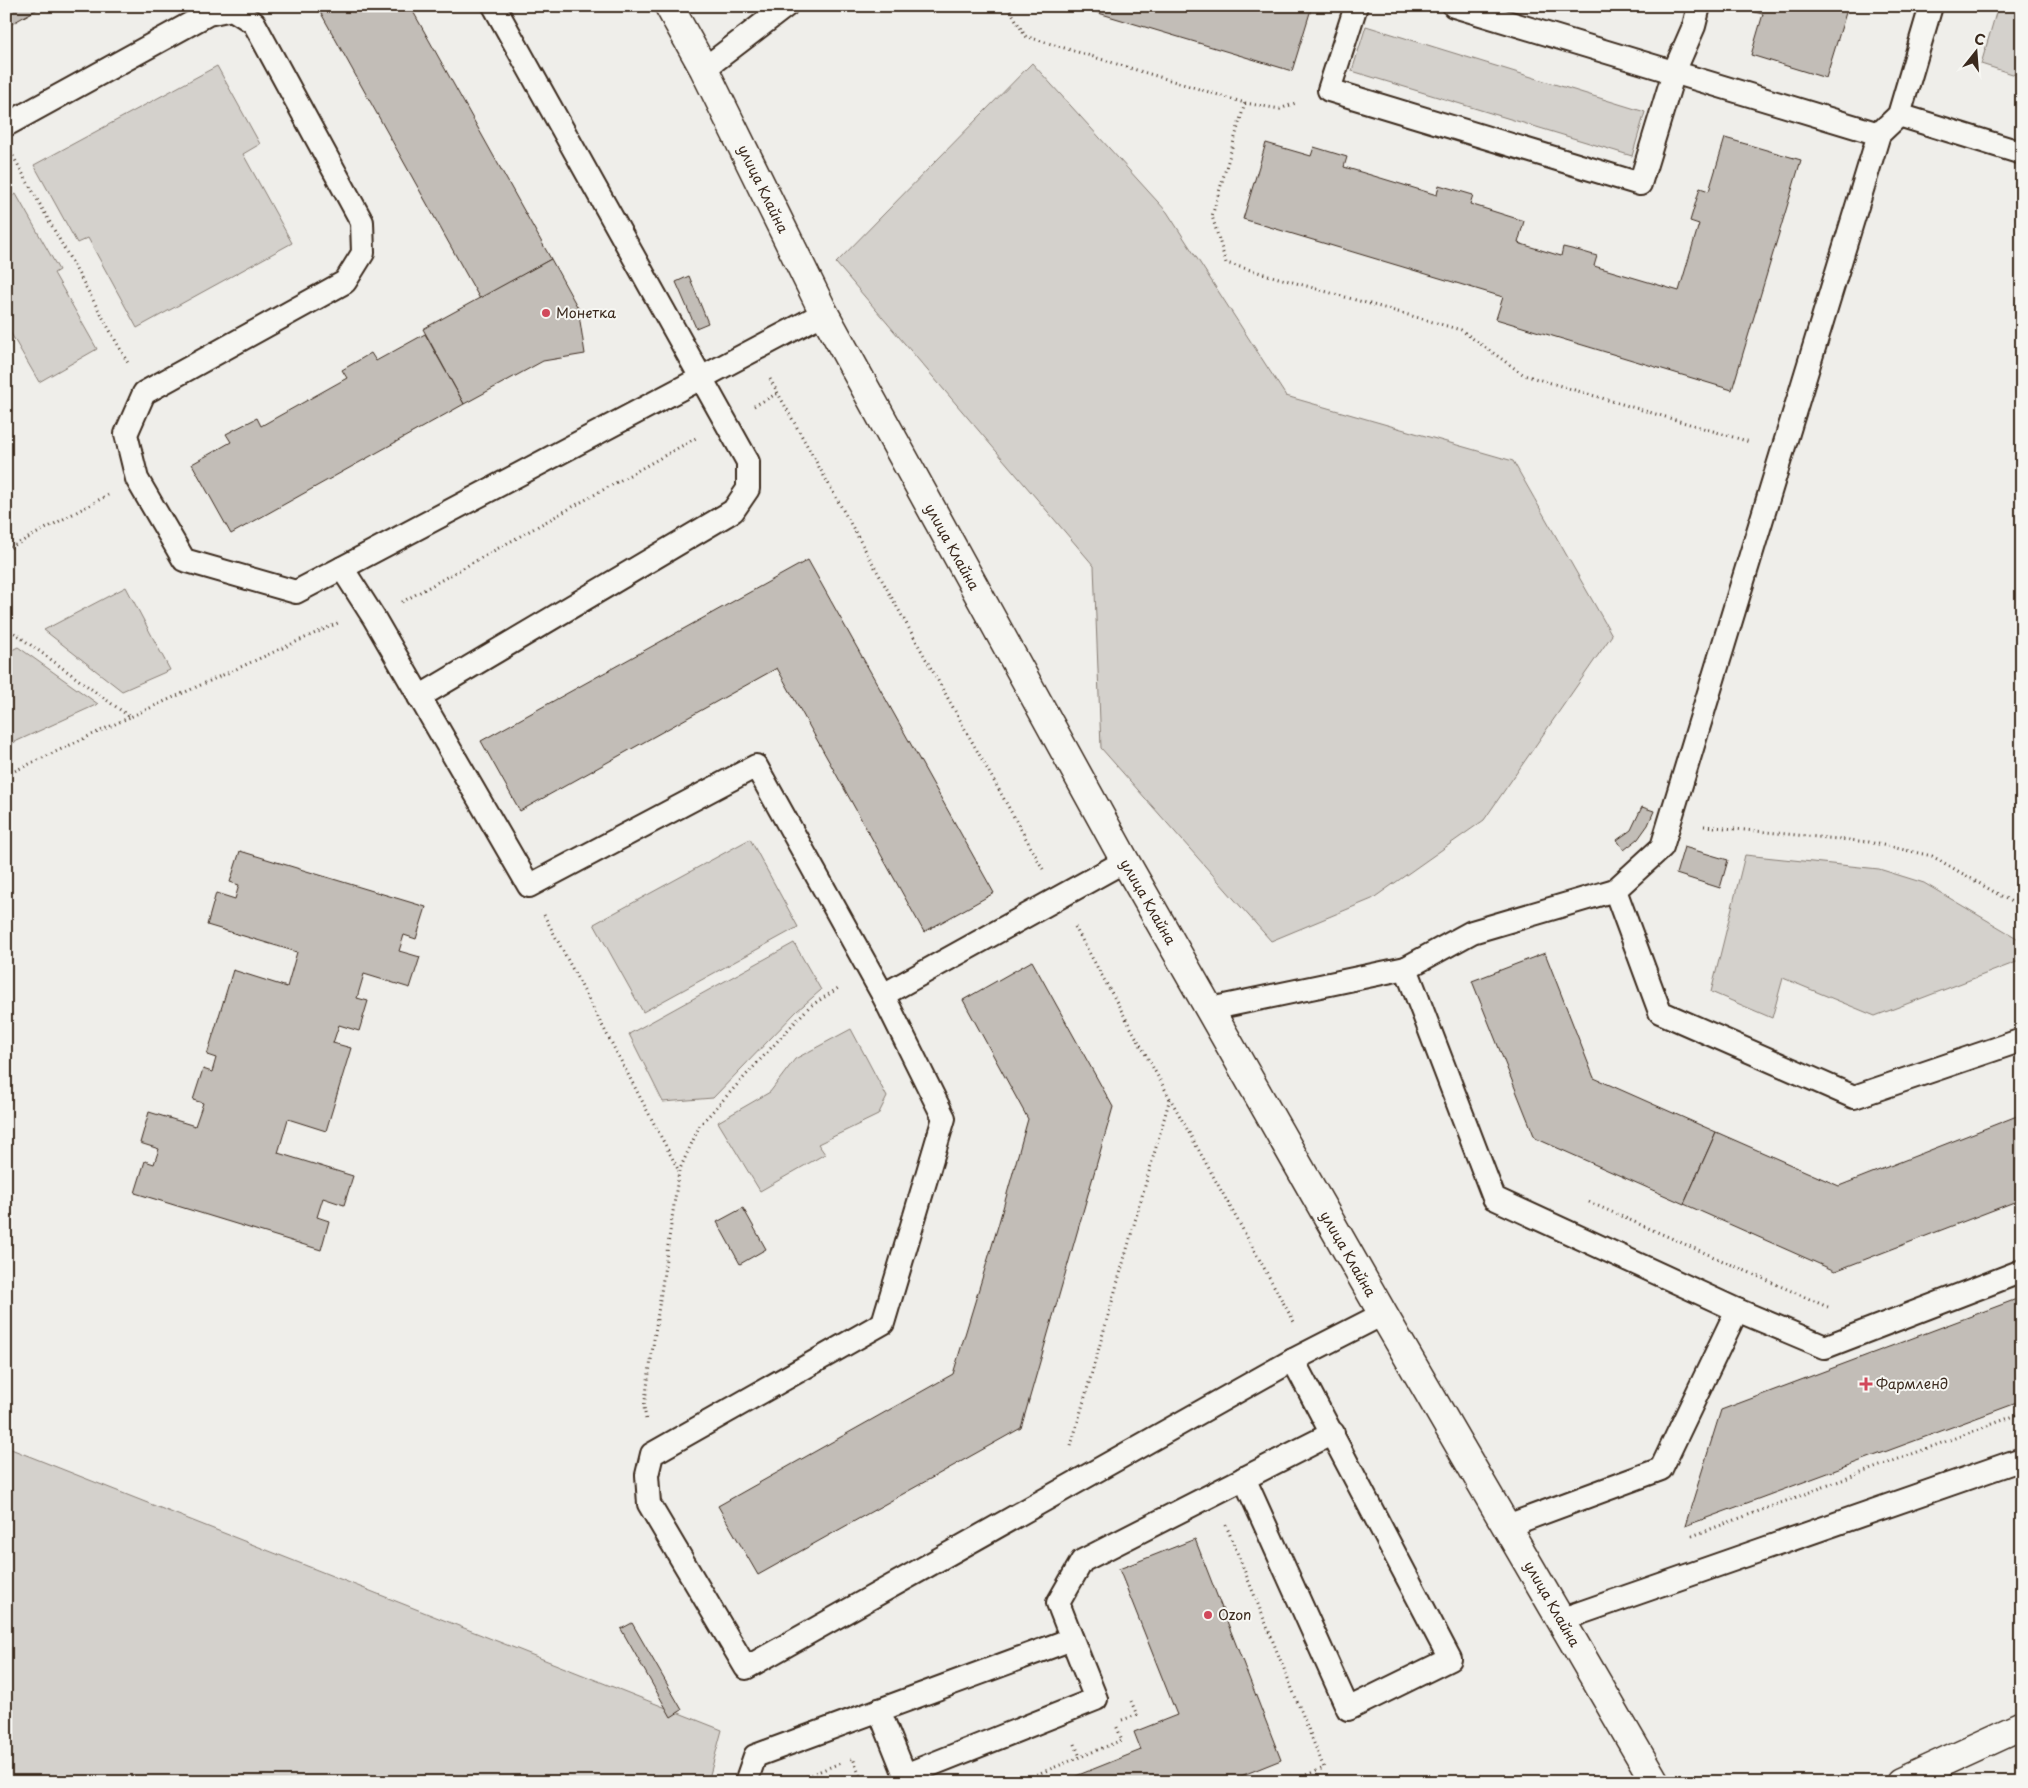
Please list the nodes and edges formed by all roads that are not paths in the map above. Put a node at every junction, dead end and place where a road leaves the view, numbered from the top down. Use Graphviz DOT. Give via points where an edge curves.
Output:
graph roads {
  1 [pos="494,6"];
  2 [pos="669,6"];
  3 [pos="786,6"];
  4 [pos="1356,6"];
  5 [pos="1454,6"];
  6 [pos="1699,6"];
  7 [pos="1931,6"];
  8 [pos="704,69"];
  9 [pos="1674,72"];
  10 [pos="1899,115"];
  11 [pos="6,125"];
  12 [pos="1879,134"];
  13 [pos="2022,153"];
  14 [pos="824,313"];
  15 [pos="700,378"];
  16 [pos="342,568"];
  17 [pos="418,696"];
  18 [pos="1125,861"];
  19 [pos="1615,890"];
  20 [pos="1406,968"];
  21 [pos="883,995"];
  22 [pos="1210,1009"];
  23 [pos="2022,1040"];
  24 [pos="2022,1271"];
  25 [pos="1737,1310"];
  26 [pos="1383,1314"];
  27 [pos="1302,1355"];
  28 [pos="1333,1432"];
  29 [pos="2022,1459"];
  30 [pos="1244,1478"];
  31 [pos="1506,1526"];
  32 [pos="1560,1620"];
  33 [pos="1072,1639"];
  34 [pos="879,1710"];
  35 [pos="2022,1726"];
  36 [pos="746,1782"];
  37 [pos="1655,1782"];
  38 [pos="1900,1782"];
  1 -- 15 [label="lane"];
  2 -- 8 [label="street, улица Клайна"];
  3 -- 8 [label="lane"];
  4 -- 9 [label="lane" via="1329,90 1640,184"];
  5 -- 9 [label="lane"];
  6 -- 9 [label="lane"];
  7 -- 10 [label="lane"];
  8 -- 14 [label="street, улица Клайна"];
  9 -- 12 [label="lane"];
  10 -- 12 [label="lane"];
  10 -- 13 [label="lane"];
  11 -- 16 [label="lane" via="208,14 232,9 254,23 362,222 363,253 345,282 144,393 126,434 137,479 184,560 296,592"];
  12 -- 19 [label="lane" via="1662,847"];
  14 -- 15 [label="lane"];
  14 -- 18 [label="street, улица Клайна"];
  15 -- 16 [label="lane"];
  15 -- 17 [label="lane" via="748,462 748,490 733,511"];
  16 -- 17 [label="lane"];
  17 -- 21 [label="lane" via="529,886 756,766"];
  18 -- 21 [label="lane"];
  18 -- 22 [label="street, улица Клайна"];
  19 -- 20 [label="lane" via="1472,932"];
  19 -- 23 [label="lane" via="1660,1012 1854,1097"];
  20 -- 22 [label="lane"];
  20 -- 25 [label="lane" via="1494,1198"];
  21 -- 27 [label="lane" via="944,1118 883,1323 652,1454 647,1475 649,1504 746,1668"];
  22 -- 26 [label="street, улица Клайна"];
  24 -- 25 [label="lane" via="1825,1347"];
  25 -- 31 [label="lane" via="1661,1469"];
  26 -- 27 [label="lane"];
  26 -- 31 [label="street, улица Клайна"];
  27 -- 28 [label="lane"];
  28 -- 30 [label="lane"];
  28 -- 30 [label="lane" via="1450,1659 1348,1709"];
  29 -- 32 [label="lane"];
  30 -- 33 [label="lane" via="1082,1561 1058,1603"];
  31 -- 32 [label="street, улица Клайна"];
  32 -- 37 [label="street, улица Клайна"];
  33 -- 34 [label="lane"];
  33 -- 34 [label="lane" via="1096,1699 905,1775"];
  34 -- 36 [label="lane" via="755,1756"];
  35 -- 38 [label="street"];
}
